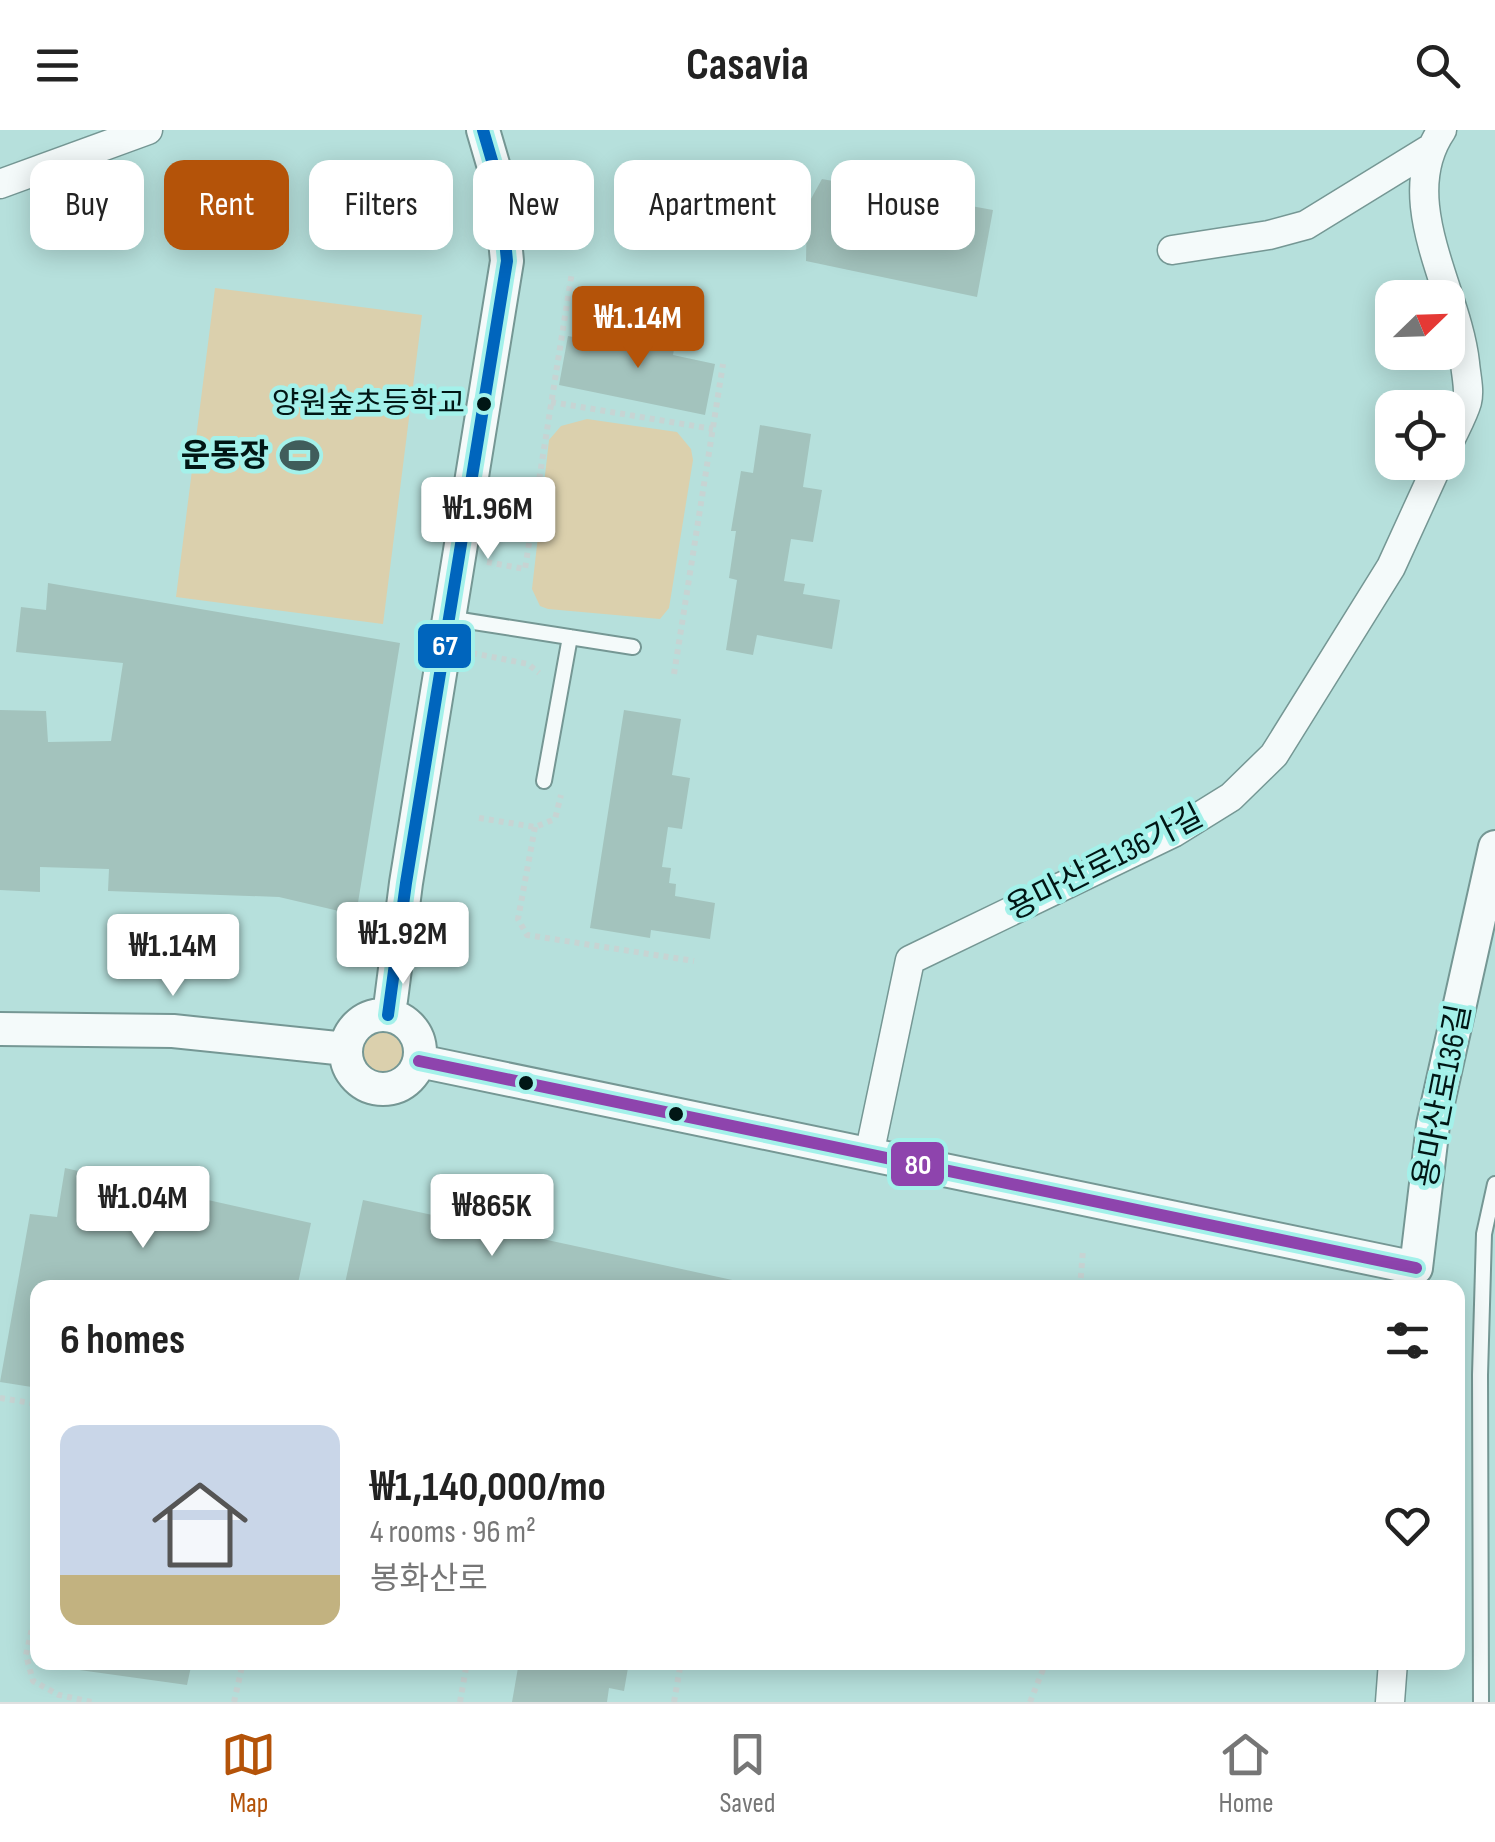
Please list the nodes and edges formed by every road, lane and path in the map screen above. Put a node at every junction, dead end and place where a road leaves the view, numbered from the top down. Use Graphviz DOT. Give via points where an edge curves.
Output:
graph roads {
  1 [pos="148,130"];
  2 [pos="482,130"];
  3 [pos="1435,140"];
  4 [pos="0,184"];
  5 [pos="1172,250"];
  6 [pos="572,272"];
  7 [pos="723,364"];
  8 [pos="551,402"];
  9 [pos="1465,406"];
  10 [pos="713,428"];
  11 [pos="1431,480"];
  12 [pos="486,562"];
  13 [pos="447,618"];
  14 [pos="570,637"];
  15 [pos="633,647"];
  16 [pos="470,653"];
  17 [pos="674,674"];
  18 [pos="540,685"];
  19 [pos="544,781"];
  20 [pos="558,816"];
  21 [pos="479,818"];
  22 [pos="535,827"];
  23 [pos="1495,847"];
  24 [pos="694,961"];
  25 [pos="389,1008"];
  26 [pos="0,1030"];
  27 [pos="346,1049"];
  28 [pos="418,1060"];
  29 [pos="869,1155"];
  30 [pos="1495,1184"];
  31 [pos="1083,1249"];
  32 [pos="1416,1278"];
  33 [pos="1081,1280"];
  34 [pos="0,1398"];
  35 [pos="30,1403"];
  36 [pos="30,1637"];
  37 [pos="30,1669"];
  38 [pos="30,1670"];
  39 [pos="240,1670"];
  40 [pos="466,1670"];
  41 [pos="680,1670"];
  42 [pos="1044,1670"];
  43 [pos="1392,1670"];
  44 [pos="92,1702"];
  45 [pos="234,1702"];
  46 [pos="460,1702"];
  47 [pos="674,1702"];
  48 [pos="1030,1702"];
  49 [pos="1390,1702"];
  50 [pos="1482,1702"];
  1 -- 4 [label="street"];
  2 -- 13 [label="street" via="500,188 507,261"];
  3 -- 5 [label="street" via="1306,224"];
  3 -- 9 [label="street" via="1424,200 1462,339"];
  6 -- 8 [label="path"];
  7 -- 10 [label="path"];
  8 -- 10 [label="path"];
  8 -- 12 [label="path" via="525,568"];
  10 -- 17 [label="path"];
  11 -- 29 [label="street, 용마산로136가길" via="1391,567 1274,755 1242,786 1173,833 910,960"];
  13 -- 14 [label="lane"];
  13 -- 25 [label="street"];
  14 -- 15 [label="lane"];
  14 -- 19 [label="lane"];
  16 -- 18 [label="path" via="528,664"];
  20 -- 22 [label="path"];
  21 -- 22 [label="path"];
  22 -- 24 [label="path" via="518,919 527,935"];
  23 -- 32 [label="street, 용마산로136길" via="1433,1125"];
  25 -- 27 [label="street" via="355,1027"];
  25 -- 28 [label="street" via="416,1036"];
  26 -- 27 [label="street" via="174,1031"];
  27 -- 28 [label="street" via="352,1072 371,1087 395,1086"];
  28 -- 29 [label="street"];
  29 -- 32 [label="street"];
  30 -- 50 [label="lane" via="1484,1234 1480,1375"];
  31 -- 33 [label="path"];
  34 -- 35 [label="path"];
  36 -- 37 [label="path"];
  38 -- 44 [label="path" via="33,1680 59,1696"];
  39 -- 45 [label="path"];
  40 -- 46 [label="path"];
  41 -- 47 [label="path"];
  42 -- 48 [label="path"];
  43 -- 49 [label="street"];
}
